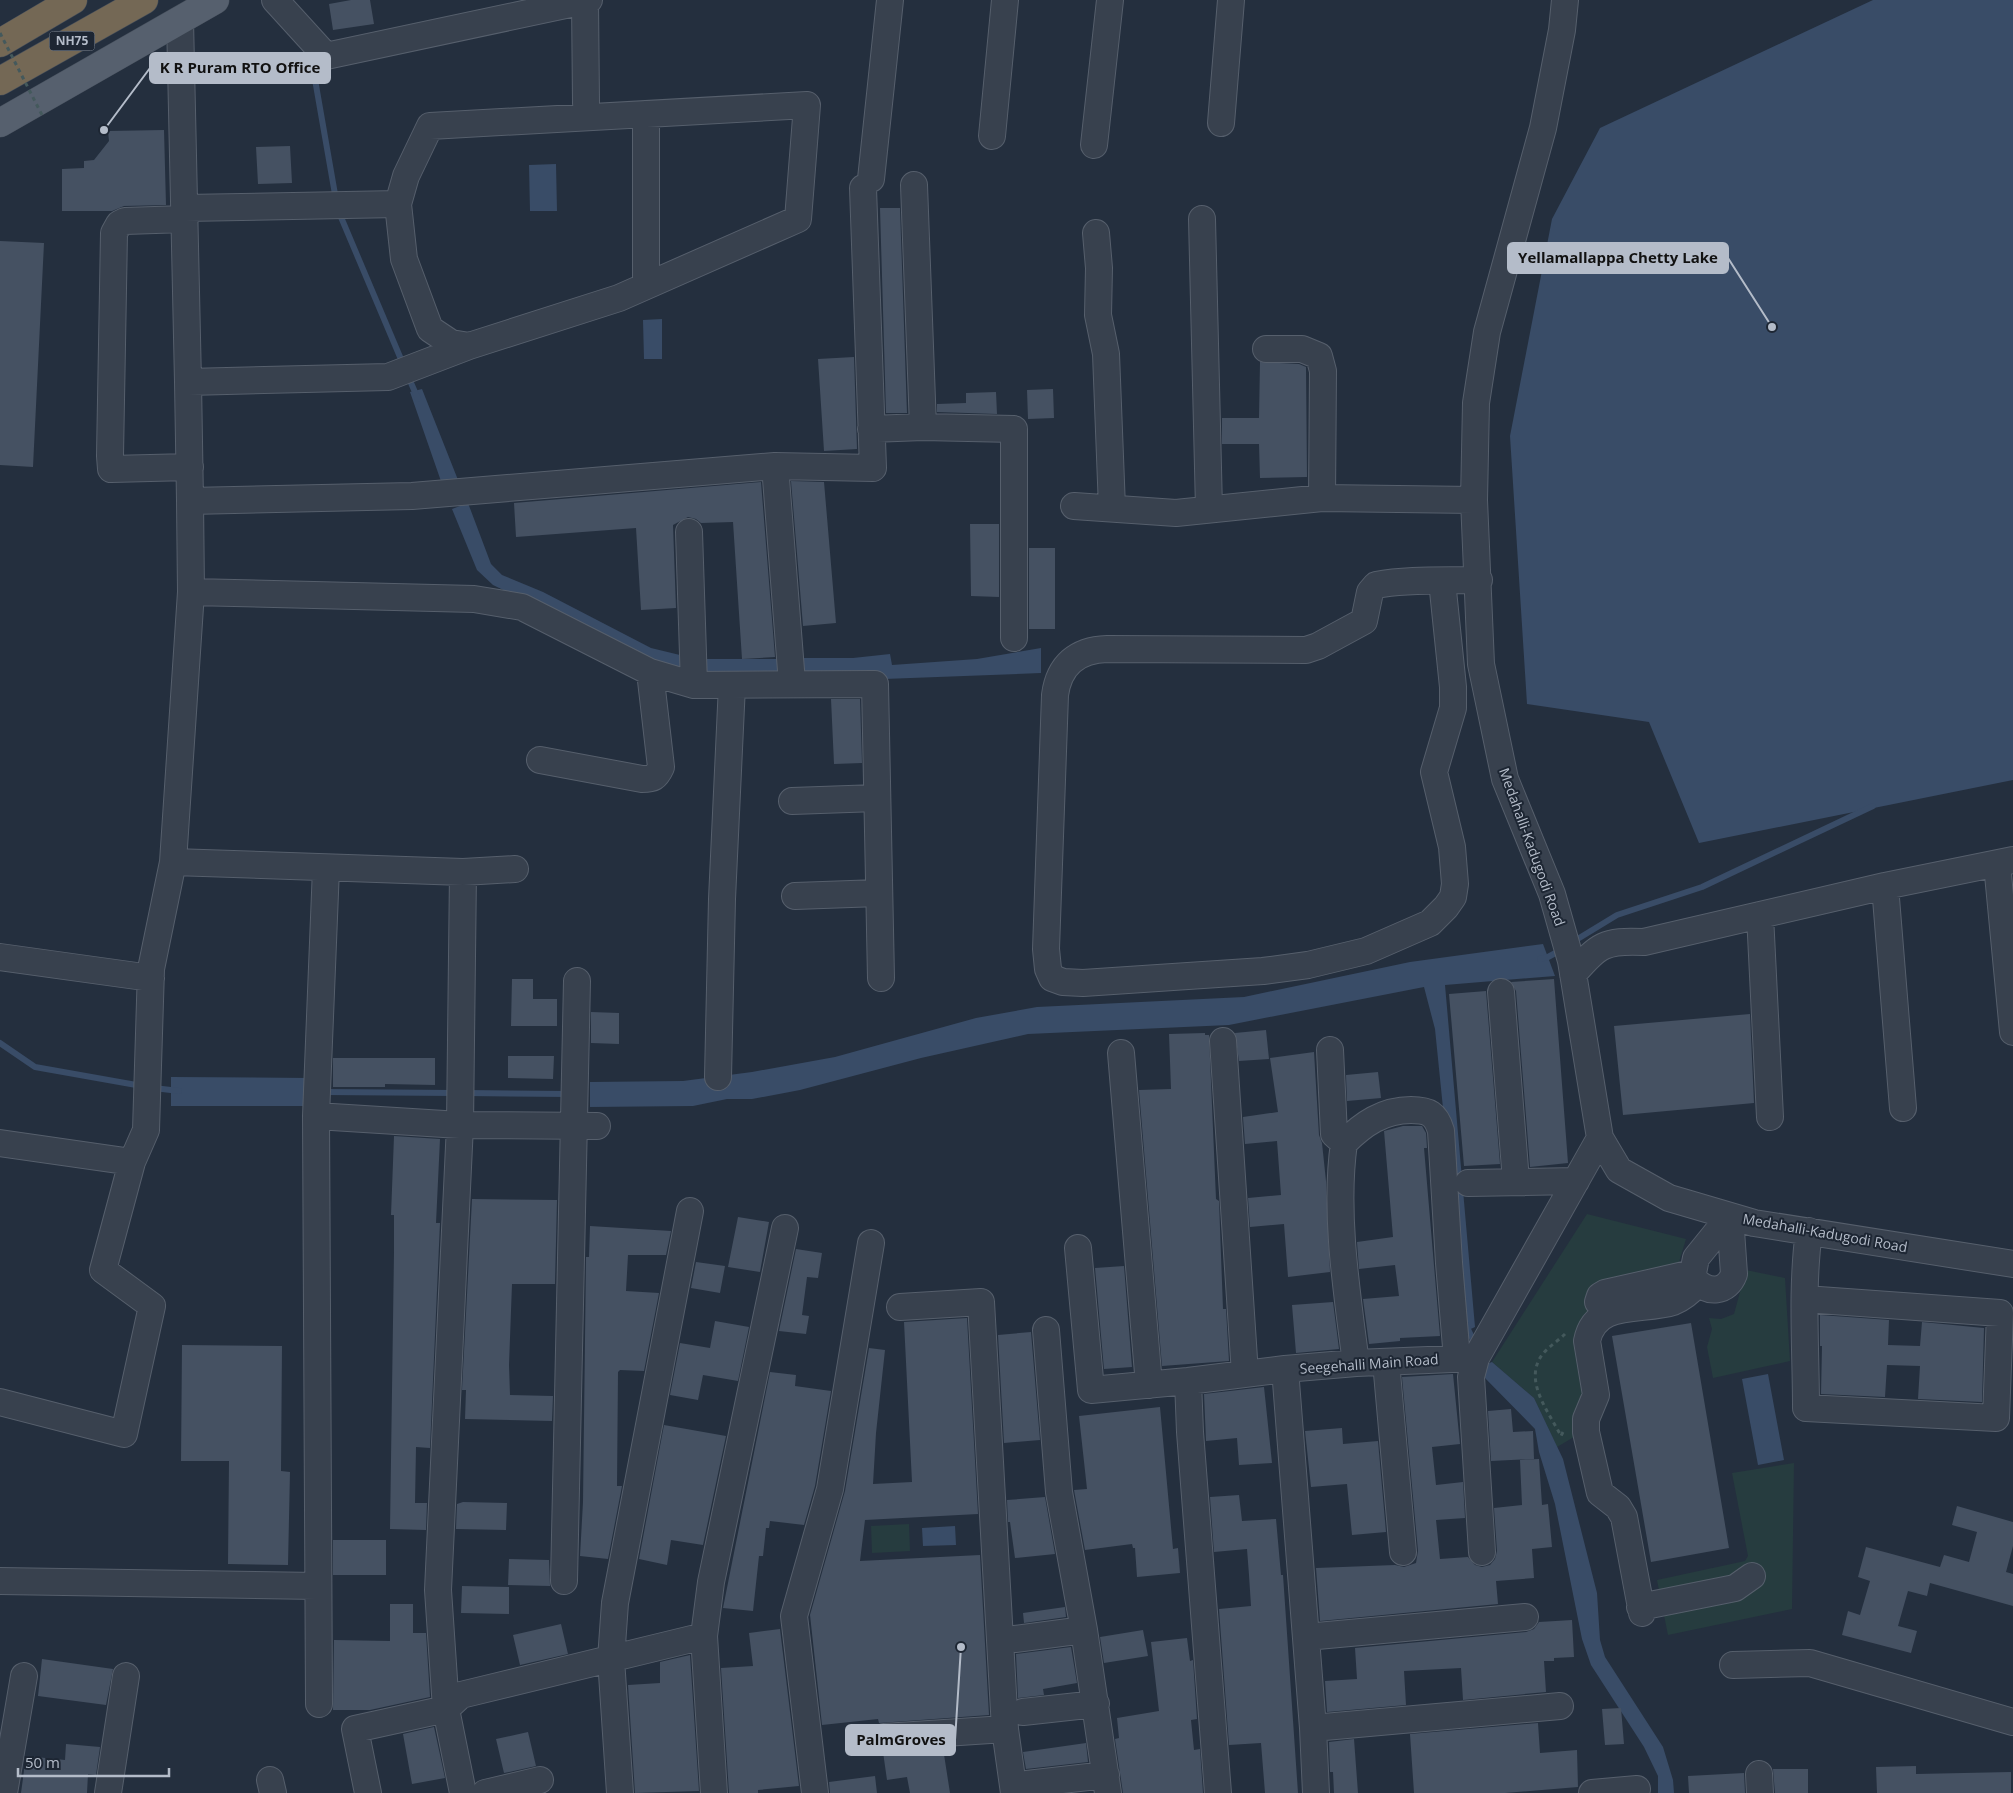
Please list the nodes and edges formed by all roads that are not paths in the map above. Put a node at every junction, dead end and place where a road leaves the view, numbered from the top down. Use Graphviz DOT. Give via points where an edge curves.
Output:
graph roads {
  1 [pos="73,0"];
  2 [pos="144,0"];
  3 [pos="215,0"];
  4 [pos="275,0"];
  5 [pos="890,0"];
  6 [pos="1005,0"];
  7 [pos="1110,0"];
  8 [pos="1231,0"];
  9 [pos="1565,0"];
  10 [pos="587,1"];
  11 [pos="180,20"];
  12 [pos="0,42"];
  13 [pos="0,81"];
  14 [pos="586,103"];
  15 [pos="646,114"];
  16 [pos="0,123"];
  17 [pos="1221,123"];
  18 [pos="992,136"];
  19 [pos="1094,145"];
  20 [pos="914,185"];
  21 [pos="398,204"];
  22 [pos="185,214"];
  23 [pos="1202,219"];
  24 [pos="1096,233"];
  25 [pos="646,286"];
  26 [pos="469,346"];
  27 [pos="1266,349"];
  28 [pos="188,382"];
  29 [pos="923,427"];
  30 [pos="871,430"];
  31 [pos="775,466"];
  32 [pos="190,467"];
  33 [pos="1322,498"];
  34 [pos="1474,500"];
  35 [pos="190,501"];
  36 [pos="1074,506"];
  37 [pos="1112,508"];
  38 [pos="1208,509"];
  39 [pos="689,532"];
  40 [pos="1479,580"];
  41 [pos="1442,581"];
  42 [pos="191,592"];
  43 [pos="1014,638"];
  44 [pos="650,672"];
  45 [pos="792,683"];
  46 [pos="694,685"];
  47 [pos="732,685"];
  48 [pos="540,760"];
  49 [pos="877,798"];
  50 [pos="792,801"];
  51 [pos="173,862"];
  52 [pos="2005,862"];
  53 [pos="326,868"];
  54 [pos="515,869"];
  55 [pos="463,872"];
  56 [pos="1885,886"];
  57 [pos="879,893"];
  58 [pos="796,896"];
  59 [pos="1760,915"];
  60 [pos="0,957"];
  61 [pos="1572,968"];
  62 [pos="151,978"];
  63 [pos="881,978"];
  64 [pos="577,980"];
  65 [pos="1501,992"];
  66 [pos="2013,1032"];
  67 [pos="1223,1041"];
  68 [pos="1330,1050"];
  69 [pos="1121,1053"];
  70 [pos="718,1078"];
  71 [pos="1903,1108"];
  72 [pos="316,1116"];
  73 [pos="1770,1117"];
  74 [pos="460,1125"];
  75 [pos="587,1125"];
  76 [pos="1600,1138"];
  77 [pos="0,1143"];
  78 [pos="1344,1143"];
  79 [pos="132,1162"];
  80 [pos="1516,1181"];
  81 [pos="1576,1181"];
  82 [pos="1468,1184"];
  83 [pos="690,1211"];
  84 [pos="1730,1216"];
  85 [pos="785,1228"];
  86 [pos="1809,1231"];
  87 [pos="871,1243"];
  88 [pos="1078,1248"];
  89 [pos="2013,1264"];
  90 [pos="1695,1278"];
  91 [pos="1805,1299"];
  92 [pos="1598,1302"];
  93 [pos="900,1307"];
  94 [pos="1046,1330"];
  95 [pos="1467,1358"];
  96 [pos="1386,1362"];
  97 [pos="1356,1363"];
  98 [pos="1285,1369"];
  99 [pos="1245,1374"];
  100 [pos="1188,1381"];
  101 [pos="1149,1385"];
  102 [pos="0,1402"];
  103 [pos="1402,1552"];
  104 [pos="1482,1552"];
  105 [pos="1752,1576"];
  106 [pos="0,1581"];
  107 [pos="564,1581"];
  108 [pos="317,1586"];
  109 [pos="1525,1617"];
  110 [pos="1084,1630"];
  111 [pos="704,1636"];
  112 [pos="1306,1637"];
  113 [pos="1015,1639"];
  114 [pos="611,1659"];
  115 [pos="1733,1665"];
  116 [pos="24,1676"];
  117 [pos="126,1676"];
  118 [pos="319,1704"];
  119 [pos="1096,1704"];
  120 [pos="1560,1706"];
  121 [pos="446,1709"];
  122 [pos="1014,1721"];
  123 [pos="2013,1722"];
  124 [pos="1313,1728"];
  125 [pos="884,1736"];
  126 [pos="540,1780"];
  127 [pos="1107,1784"];
  128 [pos="1637,1788"];
  129 [pos="1021,1789"];
  130 [pos="4,1793"];
  131 [pos="108,1793"];
  132 [pos="368,1793"];
  133 [pos="463,1793"];
  134 [pos="485,1793"];
  135 [pos="620,1793"];
  136 [pos="714,1793"];
  137 [pos="815,1793"];
  138 [pos="1218,1793"];
  139 [pos="1316,1793"];
  140 [pos="1592,1793"];
  1 -- 12 [label="highway, NH75"];
  2 -- 13 [label="highway, NH75"];
  3 -- 11 [label="main road"];
  4 -- 10 [label="street" via="326,56"];
  5 -- 30 [label="street" via="867,184"];
  6 -- 18 [label="street"];
  7 -- 19 [label="street"];
  8 -- 17 [label="street"];
  9 -- 34 [label="street, Medahalli-Kadugodi Road" via="1543,128 1487,332 1476,403"];
  10 -- 14 [label="street"];
  11 -- 16 [label="main road"];
  11 -- 22 [label="street"];
  15 -- 21 [label="street" via="430,126 406,176"];
  15 -- 25 [label="street"];
  15 -- 25 [label="street" via="807,105 798,220"];
  20 -- 29 [label="street"];
  21 -- 22 [label="street"];
  21 -- 26 [label="street" via="404,259 430,329 451,343"];
  22 -- 28 [label="street"];
  22 -- 32 [label="street" via="125,220 114,233 110,456 111,469"];
  23 -- 38 [label="street"];
  24 -- 37 [label="street" via="1098,315 1106,354"];
  25 -- 26 [label="street"];
  26 -- 28 [label="street" via="388,377"];
  27 -- 33 [label="street" via="1302,349 1319,356 1323,372"];
  28 -- 32 [label="street"];
  29 -- 30 [label="street"];
  29 -- 43 [label="street" via="1014,429"];
  30 -- 31 [label="street" via="873,468"];
  31 -- 35 [label="street" via="412,496"];
  31 -- 45 [label="street"];
  32 -- 35 [label="street"];
  33 -- 34 [label="street"];
  33 -- 38 [label="street"];
  34 -- 40 [label="street, Medahalli-Kadugodi Road"];
  35 -- 42 [label="street"];
  36 -- 37 [label="street"];
  37 -- 38 [label="street" via="1176,513"];
  39 -- 46 [label="street"];
  40 -- 41 [label="street"];
  40 -- 61 [label="street, Medahalli-Kadugodi Road" via="1481,664 1504,779 1552,894"];
  41 -- 41 [label="street" via="1376,585 1370,592 1364,621 1306,650 1101,649 1080,654 1068,662 1057,683 1055,695 1046,949 1052,978 1062,982 1083,982 1263,972 1308,965 1366,951 1430,923 1438,916 1453,897 1455,884 1452,847 1434,772 1452,708 1453,687"];
  42 -- 44 [label="street" via="474,599 522,606"];
  42 -- 51 [label="street"];
  44 -- 46 [label="street"];
  44 -- 48 [label="street" via="661,767 652,779"];
  45 -- 47 [label="street"];
  45 -- 49 [label="street" via="875,684"];
  46 -- 47 [label="street"];
  47 -- 70 [label="street"];
  49 -- 50 [label="street"];
  49 -- 57 [label="street"];
  51 -- 53 [label="street"];
  51 -- 62 [label="street"];
  52 -- 56 [label="street"];
  52 -- 66 [label="street"];
  53 -- 55 [label="street"];
  53 -- 72 [label="street"];
  54 -- 55 [label="street"];
  55 -- 74 [label="street"];
  56 -- 59 [label="street"];
  56 -- 71 [label="street"];
  57 -- 58 [label="street"];
  57 -- 63 [label="street"];
  59 -- 61 [label="street" via="1644,942 1620,941 1596,948"];
  59 -- 73 [label="street"];
  60 -- 62 [label="street"];
  61 -- 76 [label="street, Medahalli-Kadugodi Road"];
  62 -- 79 [label="street" via="146,1119"];
  64 -- 75 [label="street" via="576,1085"];
  65 -- 80 [label="street"];
  67 -- 99 [label="street"];
  68 -- 78 [label="street" via="1334,1134"];
  69 -- 101 [label="street"];
  72 -- 74 [label="street"];
  72 -- 108 [label="street"];
  74 -- 75 [label="street"];
  74 -- 121 [label="street" via="438,1590"];
  75 -- 107 [label="street"];
  76 -- 81 [label="street"];
  76 -- 84 [label="street, Medahalli-Kadugodi Road" via="1619,1170 1669,1198"];
  77 -- 79 [label="street"];
  78 -- 95 [label="street" via="1369,1121 1385,1113 1426,1110 1437,1118 1441,1132 1445,1217"];
  78 -- 97 [label="street" via="1340,1197"];
  79 -- 102 [label="street" via="103,1270 152,1306 124,1434"];
  80 -- 81 [label="street"];
  80 -- 82 [label="street"];
  81 -- 95 [label="street"];
  83 -- 114 [label="street" via="615,1603"];
  84 -- 86 [label="street, Medahalli-Kadugodi Road"];
  84 -- 90 [label="street" via="1696,1258"];
  84 -- 90 [label="street" via="1735,1268 1732,1281 1721,1289 1707,1290"];
  85 -- 111 [label="street" via="711,1582"];
  86 -- 89 [label="street, Medahalli-Kadugodi Road"];
  86 -- 91 [label="street"];
  87 -- 137 [label="street" via="830,1489 794,1616"];
  88 -- 101 [label="street" via="1091,1390"];
  90 -- 92 [label="street" via="1606,1293"];
  90 -- 105 [label="street" via="1687,1294 1672,1302 1611,1311 1589,1332 1587,1341 1596,1395 1586,1419 1586,1432 1600,1493 1618,1507 1624,1517 1641,1610 1735,1588"];
  91 -- 91 [label="street" via="1806,1408 1996,1418 2000,1313"];
  93 -- 122 [label="street" via="981,1302"];
  94 -- 110 [label="street" via="1059,1492"];
  95 -- 96 [label="street, Seegehalli Main Road"];
  95 -- 104 [label="street"];
  96 -- 97 [label="street, Seegehalli Main Road"];
  96 -- 103 [label="street"];
  97 -- 98 [label="street, Seegehalli Main Road"];
  98 -- 99 [label="street"];
  98 -- 112 [label="street, Seegehalli Main Road"];
  99 -- 100 [label="street"];
  100 -- 101 [label="street"];
  100 -- 138 [label="street"];
  106 -- 108 [label="street"];
  108 -- 118 [label="street"];
  109 -- 112 [label="street"];
  110 -- 113 [label="street"];
  110 -- 119 [label="street"];
  111 -- 114 [label="street"];
  111 -- 136 [label="street"];
  112 -- 124 [label="street, Seegehalli Main Road"];
  114 -- 121 [label="street" via="461,1695"];
  114 -- 135 [label="street"];
  115 -- 123 [label="street" via="1810,1663"];
  116 -- 130 [label="street"];
  117 -- 131 [label="street"];
  119 -- 122 [label="street"];
  119 -- 127 [label="street"];
  120 -- 124 [label="street"];
  121 -- 132 [label="street" via="355,1729"];
  121 -- 133 [label="street"];
  122 -- 125 [label="street"];
  122 -- 129 [label="street"];
  124 -- 139 [label="street, Seegehalli Main Road"];
  126 -- 134 [label="street"];
  127 -- 129 [label="street"];
  128 -- 140 [label="street"];
}
